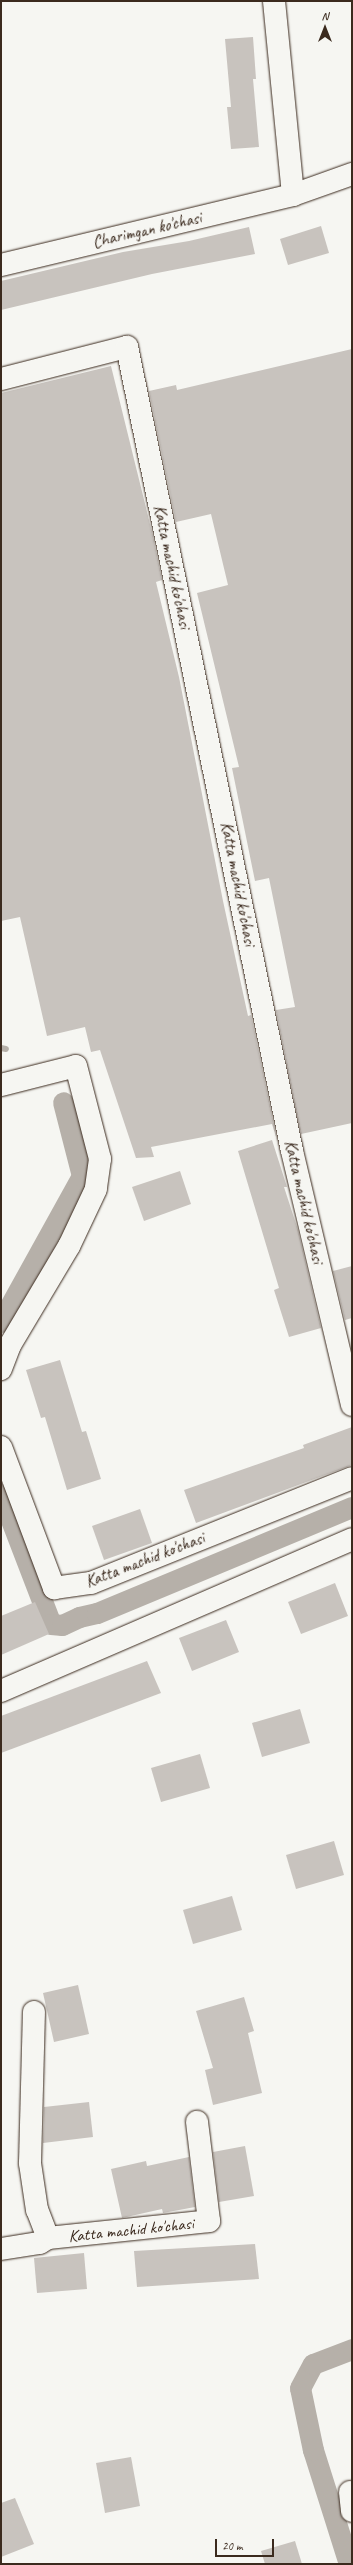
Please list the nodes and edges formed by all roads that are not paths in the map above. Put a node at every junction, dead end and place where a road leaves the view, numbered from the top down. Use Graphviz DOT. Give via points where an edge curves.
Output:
graph roads {
  1 [pos="274,1"];
  2 [pos="352,174"];
  3 [pos="293,195"];
  4 [pos="1,265"];
  5 [pos="1,379"];
  6 [pos="1,1085"];
  7 [pos="1,1369"];
  8 [pos="352,1405"];
  9 [pos="1,1447"];
  10 [pos="352,1478"];
  11 [pos="352,1540"];
  12 [pos="1,1691"];
  13 [pos="34,2012"];
  14 [pos="197,2122"];
  15 [pos="48,2238"];
  16 [pos="1,2249"];
  1 -- 3 [label="street"];
  2 -- 3 [label="street, Charimgan ko'chasi"];
  3 -- 4 [label="street, Charimgan ko'chasi"];
  5 -- 8 [label="street, Katta machid ko'chasi" via="127,347 292,1151"];
  6 -- 7 [label="street" via="76,1066 100,1159 96,1189 69,1246 10,1345"];
  9 -- 10 [label="street, Katta machid ko'chasi" via="54,1588 91,1583"];
  11 -- 12 [label="street"];
  13 -- 15 [label="street, Katta machid ko'chasi" via="30,2163 37,2210"];
  14 -- 15 [label="street, Katta machid ko'chasi" via="209,2221"];
  15 -- 16 [label="street, Katta machid ko'chasi" via="40,2243"];
}
